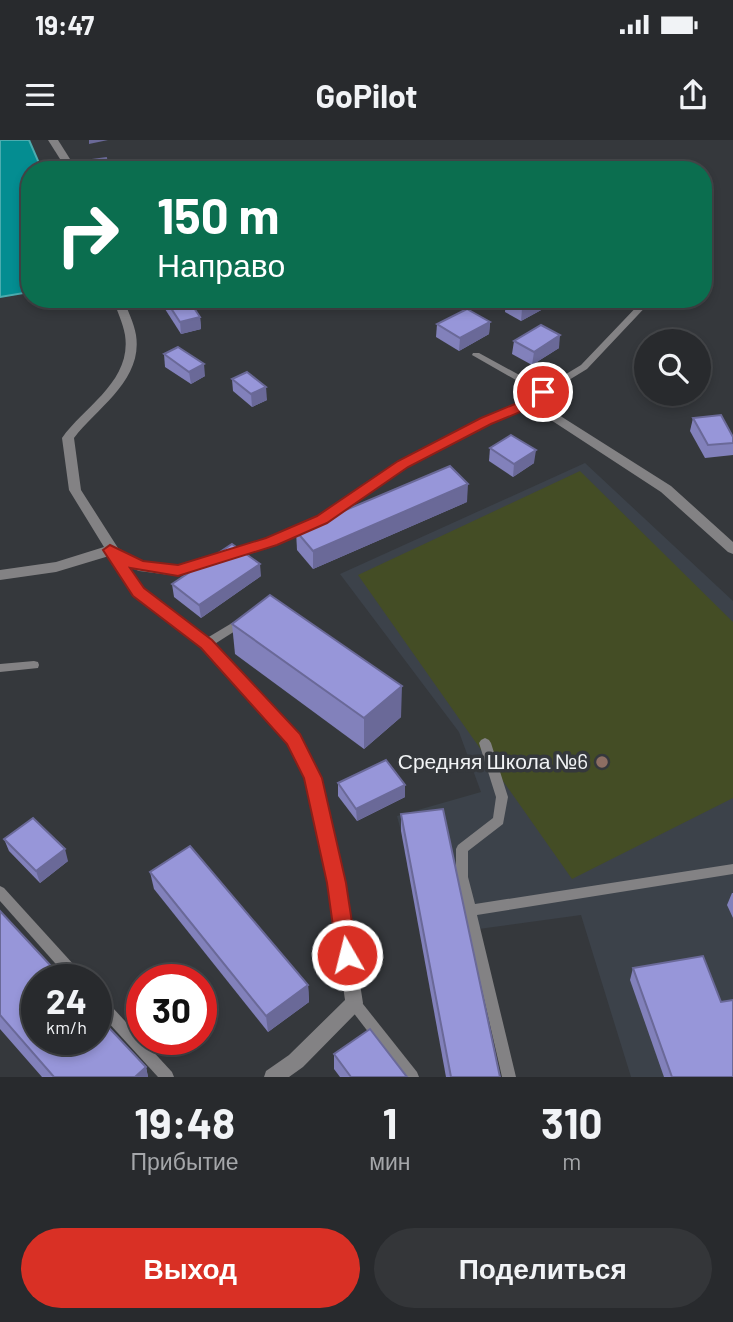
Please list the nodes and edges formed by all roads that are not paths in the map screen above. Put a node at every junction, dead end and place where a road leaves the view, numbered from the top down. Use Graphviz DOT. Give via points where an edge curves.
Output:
graph roads {
  1 [pos="53,140"];
  2 [pos="66,161"];
  3 [pos="121,308"];
  4 [pos="640,308"];
  5 [pos="476,355"];
  6 [pos="543,392"];
  7 [pos="532,402"];
  8 [pos="733,549"];
  9 [pos="110,550"];
  10 [pos="0,575"];
  11 [pos="250,615"];
  12 [pos="206,644"];
  13 [pos="34,665"];
  14 [pos="0,668"];
  15 [pos="485,743"];
  16 [pos="733,869"];
  17 [pos="0,892"];
  18 [pos="470,910"];
  19 [pos="65,964"];
  20 [pos="354,1003"];
  21 [pos="112,1017"];
  22 [pos="167,1077"];
  23 [pos="272,1077"];
  24 [pos="412,1077"];
  25 [pos="509,1077"];
  1 -- 2 [label="street"];
  3 -- 9 [label="street" via="131,340 129,364 117,388 81,418 68,438 75,490"];
  4 -- 6 [label="lane" via="584,367"];
  5 -- 6 [label="lane"];
  6 -- 7 [label="lane"];
  7 -- 8 [label="street" via="666,489"];
  7 -- 9 [label="street" via="403,464 322,519 271,542 178,571 139,566"];
  9 -- 10 [label="street" via="71,565"];
  9 -- 12 [label="street" via="138,592"];
  11 -- 12 [label="lane"];
  12 -- 20 [label="street" via="294,739 313,778 336,883"];
  13 -- 14 [label="lane"];
  15 -- 18 [label="lane" via="502,797 499,820 463,849 462,877"];
  16 -- 18 [label="lane"];
  17 -- 19 [label="lane"];
  18 -- 25 [label="lane"];
  20 -- 23 [label="street"];
  20 -- 24 [label="lane"];
  21 -- 22 [label="lane"];
}
